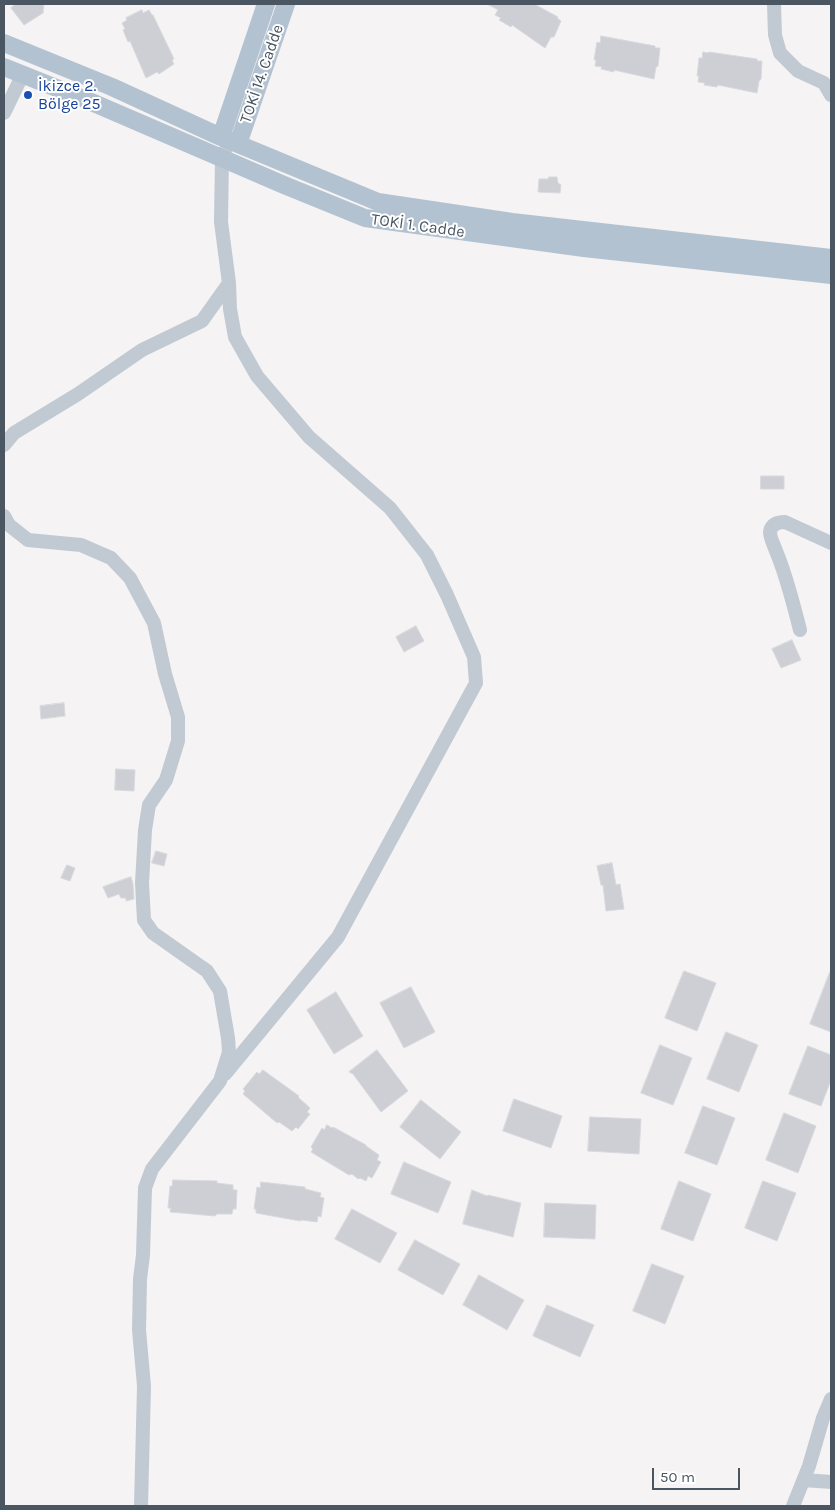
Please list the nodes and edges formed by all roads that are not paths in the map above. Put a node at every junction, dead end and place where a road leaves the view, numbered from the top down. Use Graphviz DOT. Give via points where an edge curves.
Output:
graph roads {
  1 [pos="266,4"];
  2 [pos="286,4"];
  3 [pos="774,4"];
  4 [pos="4,43"];
  5 [pos="4,67"];
  6 [pos="23,74"];
  7 [pos="831,95"];
  8 [pos="4,113"];
  9 [pos="230,141"];
  10 [pos="222,157"];
  11 [pos="831,258"];
  12 [pos="831,275"];
  13 [pos="229,283"];
  14 [pos="4,445"];
  15 [pos="4,516"];
  16 [pos="831,543"];
  17 [pos="800,630"];
  18 [pos="220,1081"];
  19 [pos="831,1399"];
  20 [pos="804,1480"];
  21 [pos="831,1482"];
  22 [pos="141,1506"];
  23 [pos="793,1506"];
  1 -- 9 [label="main road, TOKİ 14. Cadde"];
  2 -- 9 [label="main road, TOKİ 14. Cadde"];
  3 -- 7 [label="street" via="775,34 780,53 798,71 824,83"];
  4 -- 9 [label="main road"];
  5 -- 6 [label="main road, TOKİ 1. Cadde"];
  6 -- 8 [label="street"];
  6 -- 10 [label="main road, TOKİ 1. Cadde"];
  9 -- 10 [label="street"];
  9 -- 11 [label="main road" via="378,202 512,222"];
  10 -- 12 [label="main road, TOKİ 1. Cadde" via="365,218 584,248"];
  10 -- 13 [label="street" via="221,222"];
  13 -- 14 [label="street" via="202,321 142,350 14,433"];
  13 -- 18 [label="street" via="235,337 257,376 308,437 390,508 427,555 474,657 476,684 338,936"];
  15 -- 18 [label="street" via="9,525 28,540 81,545 111,558 130,578 154,623 178,718 178,741 166,780 149,805 142,883 144,920 153,933 207,971 220,991 229,1052"];
  16 -- 17 [label="street" via="785,522 778,522 770,531 786,573"];
  18 -- 22 [label="street" via="152,1169 145,1188 139,1330 144,1386"];
  19 -- 20 [label="street"];
  20 -- 21 [label="street"];
  20 -- 23 [label="street"];
}
